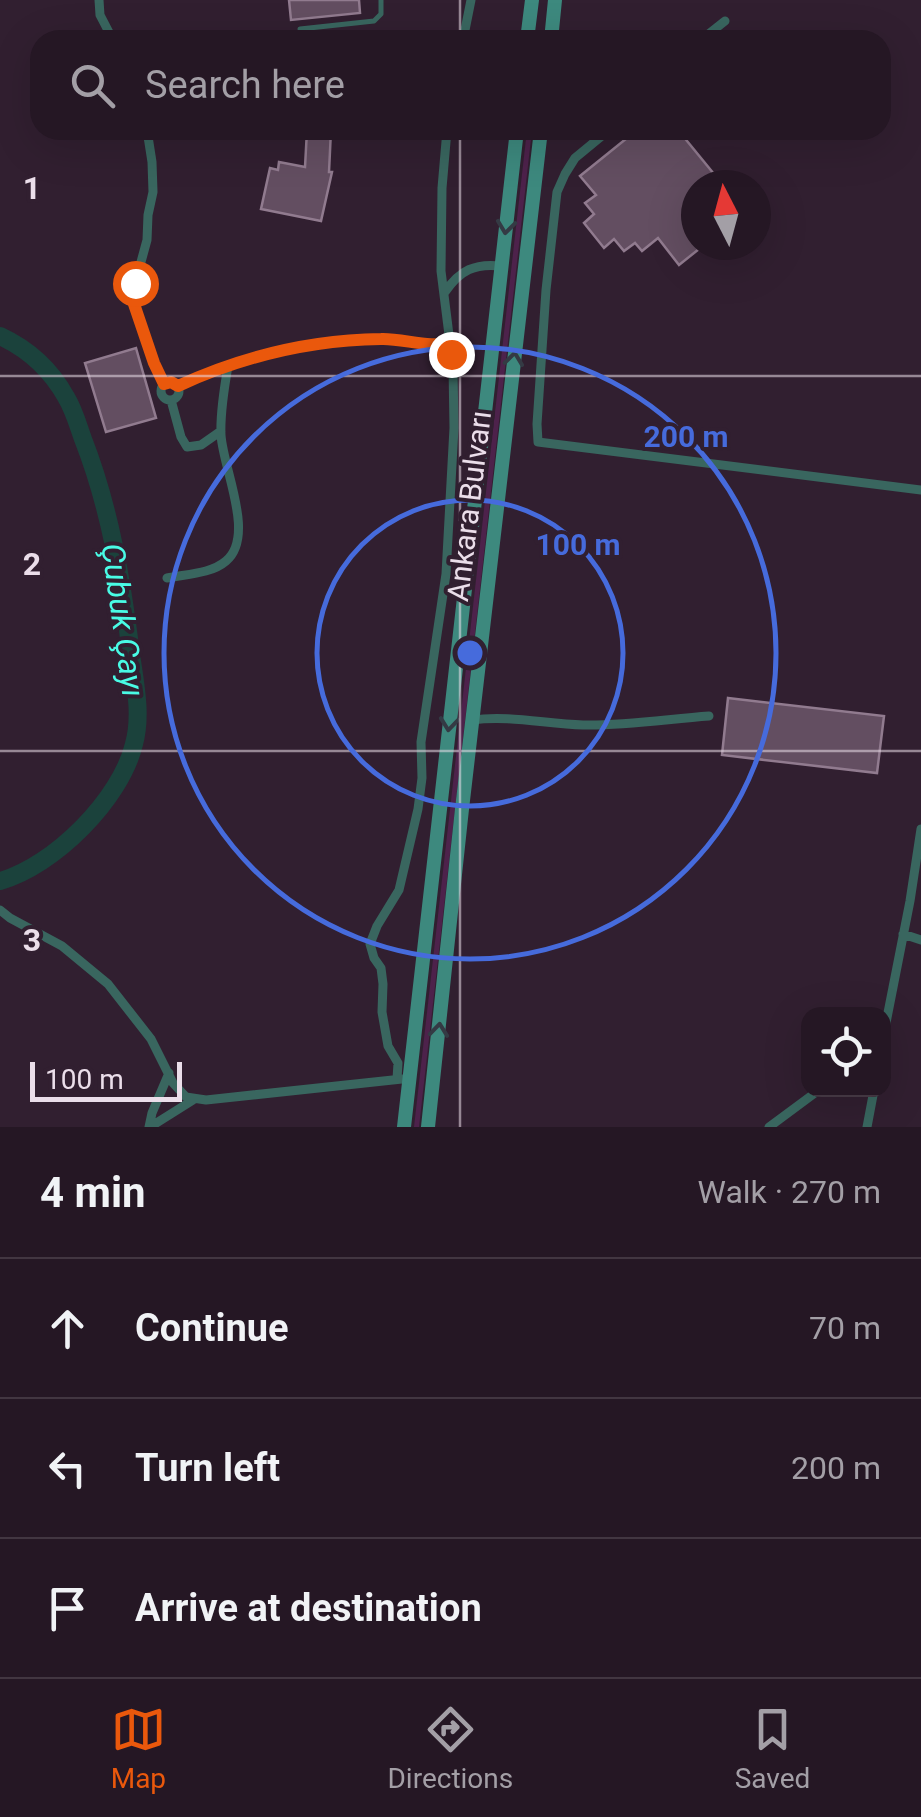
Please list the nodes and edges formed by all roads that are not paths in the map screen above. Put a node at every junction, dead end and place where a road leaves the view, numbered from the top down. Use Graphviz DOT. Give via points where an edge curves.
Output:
graph roads {
  1 [pos="99,0"];
  2 [pos="381,0"];
  3 [pos="471,0"];
  4 [pos="532,0"];
  5 [pos="556,0"];
  6 [pos="726,20"];
  7 [pos="300,29"];
  8 [pos="107,30"];
  9 [pos="465,30"];
  10 [pos="528,30"];
  11 [pos="552,30"];
  12 [pos="714,30"];
  13 [pos="149,140"];
  14 [pos="446,140"];
  15 [pos="516,140"];
  16 [pos="540,140"];
  17 [pos="597,140"];
  18 [pos="535,185"];
  19 [pos="558,188"];
  20 [pos="501,266"];
  21 [pos="445,292"];
  22 [pos="450,342"];
  23 [pos="228,366"];
  24 [pos="164,384"];
  25 [pos="178,386"];
  26 [pos="171,400"];
  27 [pos="221,431"];
  28 [pos="921,490"];
  29 [pos="167,578"];
  30 [pos="709,716"];
  31 [pos="472,720"];
  32 [pos="921,830"];
  33 [pos="0,910"];
  34 [pos="903,934"];
  35 [pos="921,940"];
  36 [pos="889,1007"];
  37 [pos="169,1073"];
  38 [pos="403,1079"];
  39 [pos="809,1097"];
  40 [pos="873,1097"];
  41 [pos="193,1100"];
  42 [pos="150,1127"];
  43 [pos="404,1127"];
  44 [pos="428,1127"];
  45 [pos="769,1127"];
  46 [pos="867,1127"];
  1 -- 8 [label="street"];
  2 -- 7 [label="lane" via="374,21"];
  3 -- 9 [label="street"];
  4 -- 10 [label="main road"];
  5 -- 11 [label="main road"];
  6 -- 12 [label="street"];
  13 -- 24 [label="street" via="153,192 132,296"];
  14 -- 21 [label="street" via="440,242"];
  15 -- 20 [label="main road, Ankara Bulvarı, one-way"];
  16 -- 18 [label="main road, Ankara Bulvarı"];
  17 -- 19 [label="street" via="575,158"];
  18 -- 19 [label="street"];
  31 -- 18 [label="main road, Ankara Bulvarı, one-way"];
  19 -- 28 [label="street" via="538,442"];
  20 -- 21 [label="street" via="464,270"];
  20 -- 38 [label="main road, Ankara Bulvarı, one-way"];
  21 -- 22 [label="street"];
  22 -- 23 [label="street" via="327,343"];
  22 -- 38 [label="street" via="449,544 420,742 422,786 398,890 370,944 382,974 388,1046"];
  23 -- 25 [label="street"];
  23 -- 27 [label="street"];
  24 -- 25 [label="street"];
  24 -- 26 [label="street" via="160,392"];
  25 -- 26 [label="street"];
  26 -- 27 [label="street" via="187,447"];
  27 -- 29 [label="street" via="238,516 234,551 215,568"];
  30 -- 31 [label="street" via="590,725"];
  44 -- 31 [label="main road, Ankara Bulvarı, one-way"];
  32 -- 34 [label="street"];
  33 -- 37 [label="street" via="62,946 108,984 152,1039"];
  34 -- 35 [label="street"];
  34 -- 36 [label="street"];
  37 -- 41 [label="street"];
  37 -- 42 [label="street"];
  38 -- 41 [label="street"];
  38 -- 43 [label="main road, Ankara Bulvarı"];
  39 -- 45 [label="street"];
  40 -- 46 [label="street"];
  41 -- 42 [label="street"];
}
